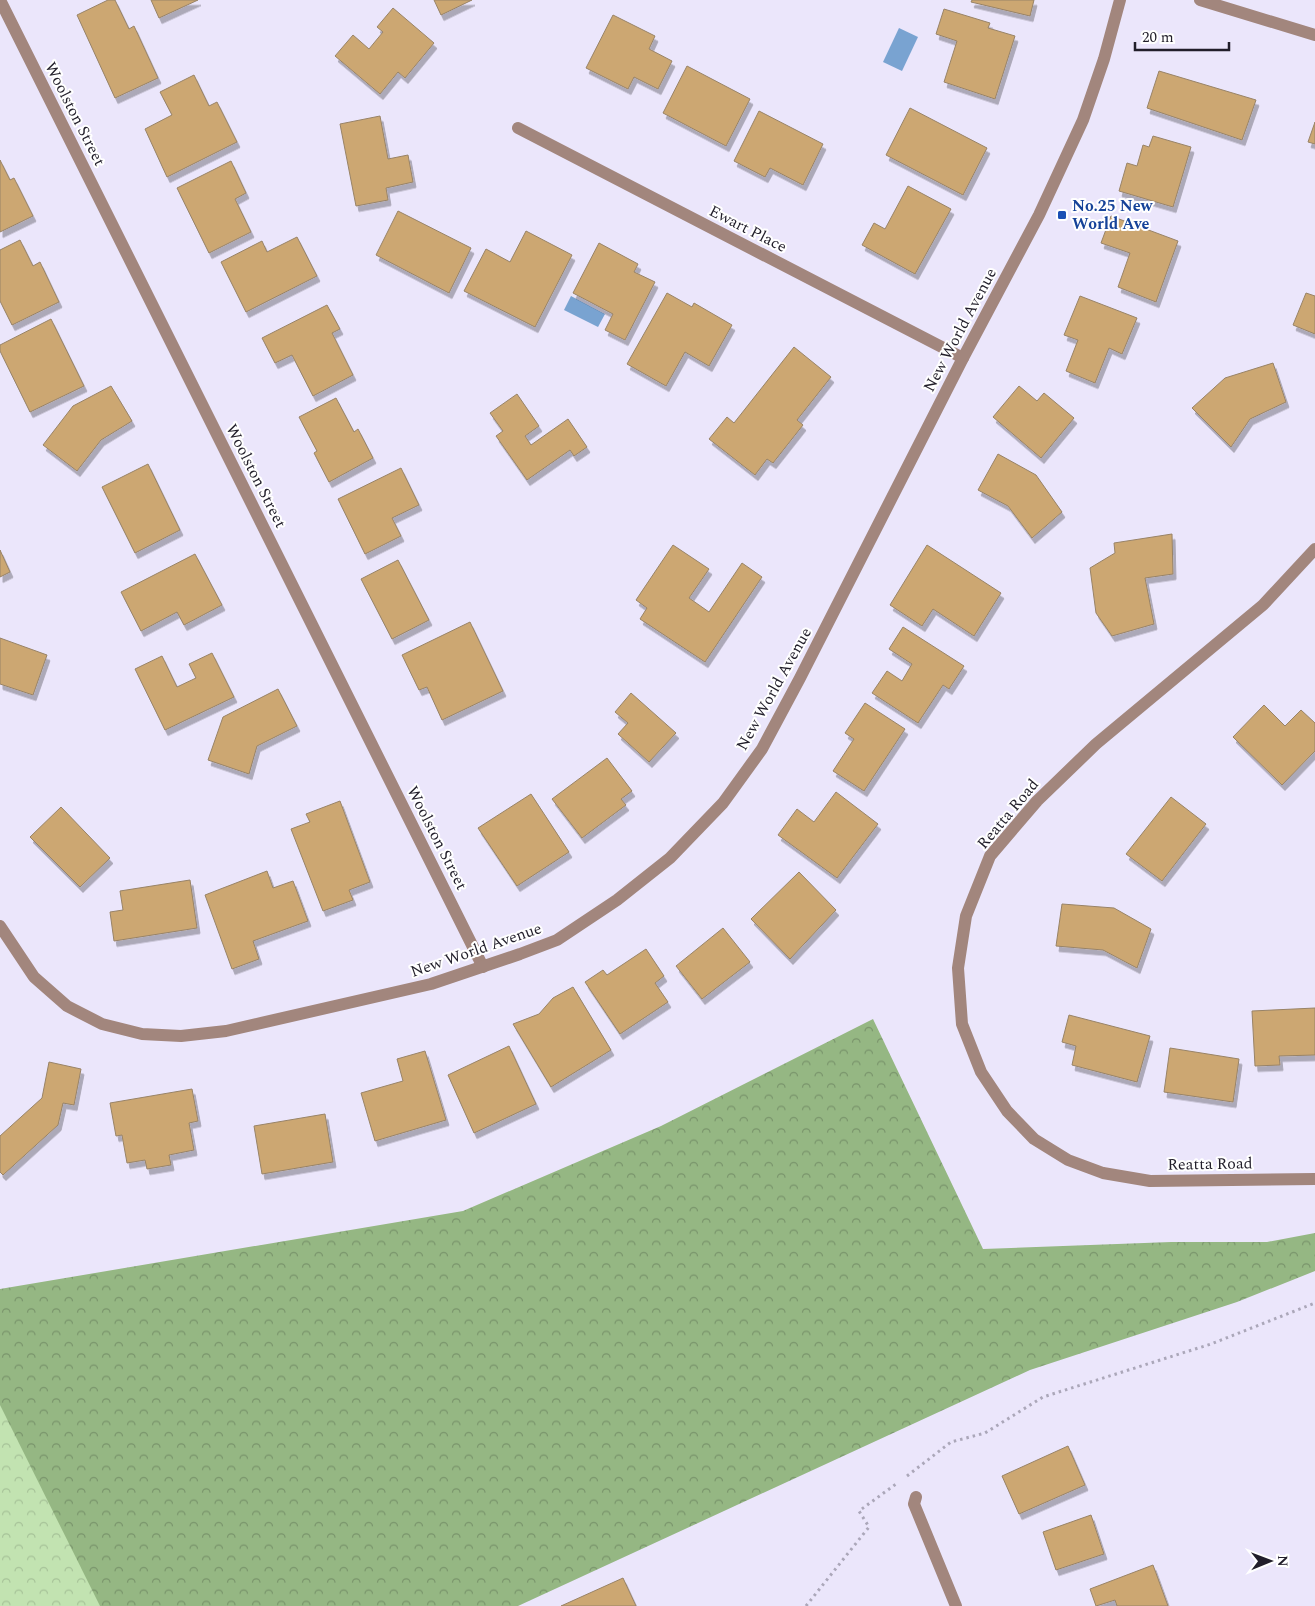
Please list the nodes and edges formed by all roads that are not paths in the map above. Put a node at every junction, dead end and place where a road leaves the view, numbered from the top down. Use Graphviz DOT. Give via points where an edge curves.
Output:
graph roads {
  1 [pos="0,0"];
  2 [pos="1120,0"];
  3 [pos="1200,0"];
  4 [pos="1315,35"];
  5 [pos="518,128"];
  6 [pos="963,358"];
  7 [pos="1315,549"];
  8 [pos="0,926"];
  9 [pos="483,967"];
  10 [pos="1315,1179"];
  11 [pos="916,1497"];
  12 [pos="956,1606"];
  1 -- 9 [label="street, Woolston Street"];
  2 -- 6 [label="street, New World Avenue" via="1083,120 1039,215"];
  3 -- 4 [label="street"];
  5 -- 6 [label="street, Ewart Place"];
  6 -- 9 [label="street, New World Avenue" via="767,740 724,803 670,858 617,900 557,940"];
  7 -- 10 [label="street, Reatta Road" via="1263,605 1096,744 1036,801 990,856 966,916 958,968 962,1024 980,1072 1007,1112 1034,1139 1068,1160 1103,1173 1150,1181"];
  8 -- 9 [label="street, New World Avenue" via="34,977 67,1006 102,1024 142,1034 181,1036 226,1031 431,984"];
  11 -- 12 [label="street" via="914,1504"];
}
